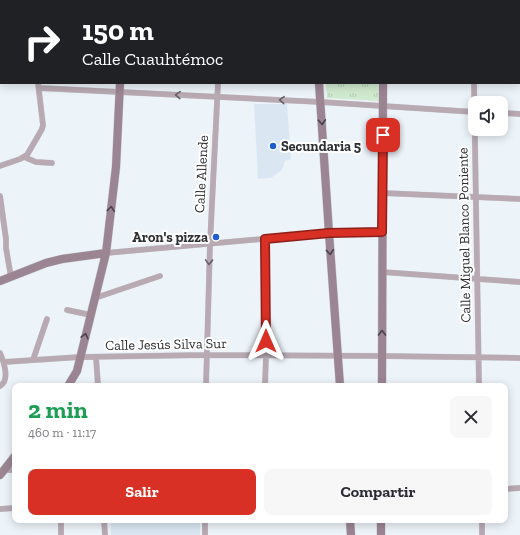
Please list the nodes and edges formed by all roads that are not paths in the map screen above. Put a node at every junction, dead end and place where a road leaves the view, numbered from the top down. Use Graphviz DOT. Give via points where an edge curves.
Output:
graph roads {
  1 [pos="120,84"];
  2 [pos="218,84"];
  3 [pos="320,84"];
  4 [pos="383,84"];
  5 [pos="474,84"];
  6 [pos="38,85"];
  7 [pos="119,92"];
  8 [pos="216,96"];
  9 [pos="474,96"];
  10 [pos="321,102"];
  11 [pos="383,106"];
  12 [pos="468,112"];
  13 [pos="508,113"];
  14 [pos="520,114"];
  15 [pos="475,136"];
  16 [pos="24,157"];
  17 [pos="52,163"];
  18 [pos="0,166"];
  19 [pos="382,193"];
  20 [pos="0,196"];
  21 [pos="475,197"];
  22 [pos="520,199"];
  23 [pos="0,225"];
  24 [pos="382,232"];
  25 [pos="329,233"];
  26 [pos="265,239"];
  27 [pos="210,244"];
  28 [pos="6,248"];
  29 [pos="106,253"];
  30 [pos="382,272"];
  31 [pos="160,276"];
  32 [pos="11,277"];
  33 [pos="478,279"];
  34 [pos="0,280"];
  35 [pos="520,282"];
  36 [pos="95,298"];
  37 [pos="67,310"];
  38 [pos="90,315"];
  39 [pos="47,319"];
  40 [pos="0,352"];
  41 [pos="207,355"];
  42 [pos="266,355"];
  43 [pos="338,356"];
  44 [pos="382,356"];
  45 [pos="80,357"];
  46 [pos="96,357"];
  47 [pos="478,357"];
  48 [pos="520,358"];
  49 [pos="33,360"];
  50 [pos="4,362"];
  51 [pos="70,383"];
  52 [pos="98,383"];
  53 [pos="206,383"];
  54 [pos="265,383"];
  55 [pos="340,383"];
  56 [pos="382,383"];
  57 [pos="479,383"];
  58 [pos="0,386"];
  59 [pos="12,460"];
  60 [pos="12,471"];
  61 [pos="2,473"];
  62 [pos="520,488"];
  63 [pos="508,489"];
  64 [pos="12,508"];
  65 [pos="0,509"];
  66 [pos="61,523"];
  67 [pos="104,523"];
  68 [pos="205,523"];
  69 [pos="350,523"];
  70 [pos="381,523"];
  71 [pos="482,523"];
  72 [pos="62,535"];
  73 [pos="105,535"];
  74 [pos="205,535"];
  75 [pos="350,535"];
  76 [pos="381,535"];
  77 [pos="482,535"];
  1 -- 7 [label="street"];
  2 -- 8 [label="street, Calle Allende"];
  3 -- 10 [label="street"];
  4 -- 11 [label="street"];
  5 -- 9 [label="street, Calle Miguel Blanco Poniente"];
  6 -- 7 [label="street"];
  6 -- 16 [label="street" via="42,127 32,148"];
  8 -- 7 [label="street, one-way"];
  29 -- 7 [label="street, one-way" via="116,167"];
  10 -- 8 [label="street, one-way"];
  8 -- 27 [label="street, Calle Allende"];
  10 -- 11 [label="street"];
  10 -- 25 [label="street, one-way"];
  11 -- 12 [label="street"];
  11 -- 19 [label="street"];
  13 -- 14 [label="street"];
  15 -- 21 [label="street, Calle Miguel Blanco Poniente"];
  16 -- 17 [label="street" via="36,162"];
  16 -- 18 [label="street"];
  19 -- 21 [label="street"];
  19 -- 24 [label="street"];
  20 -- 28 [label="street"];
  21 -- 22 [label="street"];
  21 -- 33 [label="street, Calle Miguel Blanco Poniente"];
  23 -- 28 [label="street"];
  24 -- 25 [label="street"];
  24 -- 30 [label="street"];
  25 -- 26 [label="street"];
  25 -- 43 [label="street, one-way"];
  26 -- 27 [label="street"];
  26 -- 42 [label="street"];
  27 -- 29 [label="street"];
  27 -- 41 [label="street, Calle Allende, one-way"];
  28 -- 32 [label="street"];
  29 -- 32 [label="street" via="46,263"];
  29 -- 36 [label="street"];
  30 -- 33 [label="street"];
  44 -- 30 [label="street, one-way"];
  31 -- 36 [label="street"];
  32 -- 34 [label="street"];
  33 -- 35 [label="street"];
  33 -- 47 [label="street, Calle Miguel Blanco Poniente"];
  36 -- 38 [label="street"];
  37 -- 38 [label="street"];
  45 -- 38 [label="street, one-way"];
  39 -- 49 [label="street"];
  40 -- 50 [label="street"];
  41 -- 42 [label="street, Calle Jesús Silva Sur"];
  41 -- 46 [label="street, Calle Jesús Silva Sur"];
  41 -- 53 [label="street, Calle Allende"];
  42 -- 43 [label="street, Calle Jesús Silva Sur"];
  42 -- 54 [label="street"];
  43 -- 44 [label="street, Calle Jesús Silva Sur"];
  43 -- 55 [label="street"];
  44 -- 47 [label="street, Calle Jesús Silva Sur"];
  44 -- 56 [label="street"];
  45 -- 46 [label="street, Calle Jesús Silva Sur"];
  45 -- 49 [label="street, Calle Jesús Silva Sur"];
  45 -- 51 [label="street" via="77,371"];
  46 -- 52 [label="street"];
  47 -- 48 [label="street, Calle Jesús Silva Sur"];
  47 -- 57 [label="street, Calle Miguel Blanco Poniente"];
  49 -- 50 [label="street, Calle Jesús Silva Sur"];
  50 -- 58 [label="street" via="5,376"];
  59 -- 61 [label="street"];
  60 -- 61 [label="street"];
  62 -- 63 [label="street"];
  64 -- 65 [label="street"];
  66 -- 72 [label="street"];
  67 -- 73 [label="street"];
  68 -- 74 [label="street"];
  69 -- 75 [label="street"];
  70 -- 76 [label="street"];
  71 -- 77 [label="street"];
}
